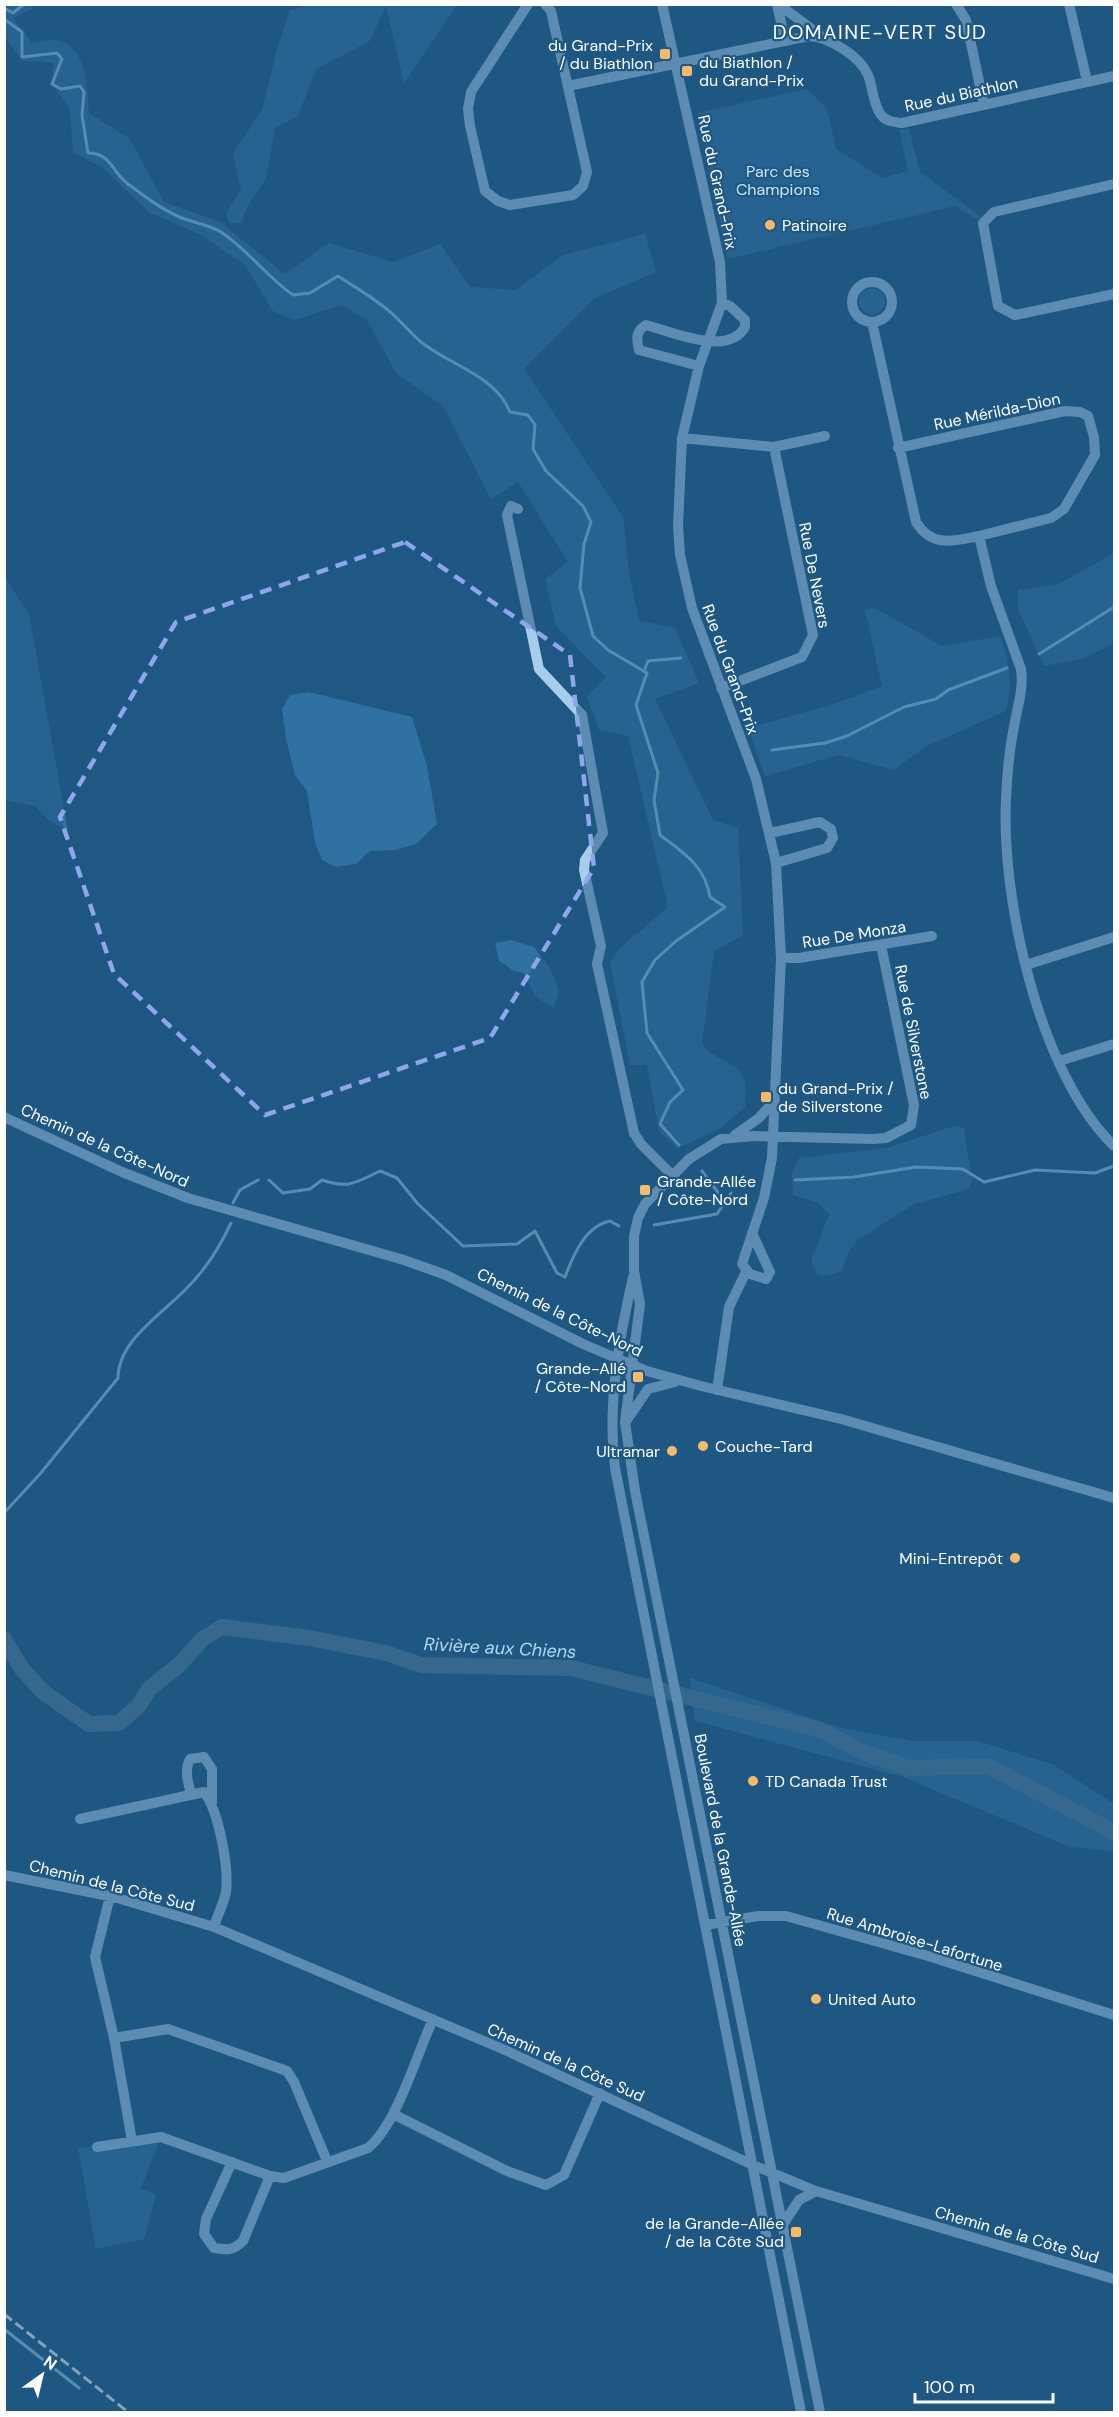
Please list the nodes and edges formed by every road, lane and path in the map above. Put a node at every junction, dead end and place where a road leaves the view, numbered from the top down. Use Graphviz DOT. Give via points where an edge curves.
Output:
graph roads {
  1 [pos="528,4"];
  2 [pos="545,4"];
  3 [pos="662,4"];
  4 [pos="778,4"];
  5 [pos="956,4"];
  6 [pos="1069,4"];
  7 [pos="821,37"];
  8 [pos="785,41"];
  9 [pos="676,62"];
  10 [pos="1114,76"];
  11 [pos="1087,81"];
  12 [pos="568,86"];
  13 [pos="984,105"];
  14 [pos="1114,184"];
  15 [pos="1114,294"];
  16 [pos="722,303"];
  17 [pos="872,322"];
  18 [pos="708,343"];
  19 [pos="699,366"];
  20 [pos="825,436"];
  21 [pos="682,438"];
  22 [pos="774,447"];
  23 [pos="898,448"];
  24 [pos="518,508"];
  25 [pos="979,536"];
  26 [pos="721,688"];
  27 [pos="771,833"];
  28 [pos="776,863"];
  29 [pos="932,936"];
  30 [pos="1114,937"];
  31 [pos="881,945"];
  32 [pos="781,958"];
  33 [pos="1026,965"];
  34 [pos="1114,1044"];
  35 [pos="1059,1061"];
  36 [pos="773,1102"];
  37 [pos="4,1117"];
  38 [pos="734,1136"];
  39 [pos="772,1136"];
  40 [pos="1114,1146"];
  41 [pos="672,1175"];
  42 [pos="752,1233"];
  43 [pos="634,1271"];
  44 [pos="747,1272"];
  45 [pos="619,1360"];
  46 [pos="632,1365"];
  47 [pos="679,1381"];
  48 [pos="717,1390"];
  49 [pos="625,1422"];
  50 [pos="1114,1498"];
  51 [pos="675,1689"];
  52 [pos="660,1695"];
  53 [pos="191,1794"];
  54 [pos="212,1802"];
  55 [pos="80,1819"];
  56 [pos="4,1875"];
  57 [pos="110,1896"];
  58 [pos="723,1922"];
  59 [pos="705,1925"];
  60 [pos="214,1927"];
  61 [pos="1114,2015"];
  62 [pos="433,2019"];
  63 [pos="114,2038"];
  64 [pos="600,2092"];
  65 [pos="393,2114"];
  66 [pos="132,2141"];
  67 [pos="97,2147"];
  68 [pos="327,2161"];
  69 [pos="232,2162"];
  70 [pos="753,2165"];
  71 [pos="771,2173"];
  72 [pos="270,2176"];
  73 [pos="816,2191"];
  74 [pos="782,2226"];
  75 [pos="1114,2279"];
  76 [pos="801,2412"];
  77 [pos="819,2412"];
  1 -- 12 [label="street" via="471,92 468,109 485,191 498,201 510,205 573,195 583,186 587,172"];
  2 -- 12 [label="street"];
  3 -- 9 [label="street, Rue du Grand-Prix"];
  4 -- 7 [label="street, Rue du Biathlon"];
  4 -- 8 [label="street"];
  5 -- 13 [label="street" via="966,20"];
  6 -- 11 [label="street"];
  7 -- 8 [label="street"];
  7 -- 13 [label="street, Rue du Biathlon" via="860,62 868,74 880,114 889,121 902,123"];
  8 -- 9 [label="street"];
  9 -- 12 [label="street"];
  9 -- 16 [label="street, Rue du Grand-Prix" via="720,262"];
  10 -- 11 [label="street, Rue du Biathlon"];
  11 -- 13 [label="street, Rue du Biathlon"];
  14 -- 15 [label="street" via="994,212 983,222 998,306 1007,311 1015,315"];
  16 -- 18 [label="street, Rue du Grand-Prix"];
  16 -- 18 [label="street" via="742,314 746,327 737,336"];
  17 -- 23 [label="street"];
  18 -- 19 [label="street, Rue du Grand-Prix"];
  18 -- 19 [label="street" via="646,325 639,329 639,350"];
  19 -- 21 [label="street, Rue du Grand-Prix"];
  20 -- 22 [label="street"];
  21 -- 22 [label="street"];
  21 -- 26 [label="street, Rue du Grand-Prix" via="680,555 699,632"];
  22 -- 26 [label="street, Rue De Nevers" via="813,635 802,657"];
  23 -- 25 [label="street" via="913,513 922,531 941,542"];
  23 -- 25 [label="street, Rue Mérilda-Dion" via="1065,411 1088,416 1095,455 1064,509 1051,518"];
  24 -- 41 [label="street" via="511,506 507,515 539,669 582,715 598,794 603,833 585,860 585,870 601,946 597,964 634,1133"];
  25 -- 33 [label="street" via="990,586 1022,676 1009,754 1006,832 1010,886"];
  26 -- 27 [label="street, Rue du Grand-Prix" via="756,779"];
  27 -- 28 [label="street, Rue du Grand-Prix"];
  27 -- 28 [label="street" via="820,822 831,829 833,838 827,848"];
  28 -- 32 [label="street, Rue du Grand-Prix"];
  29 -- 31 [label="street, Rue De Monza"];
  30 -- 33 [label="street"];
  31 -- 32 [label="street, Rue De Monza"];
  31 -- 39 [label="street, Rue de Silverstone" via="914,1106 911,1125 886,1138"];
  32 -- 36 [label="street, Rue du Grand-Prix"];
  33 -- 35 [label="street" via="1039,1013"];
  34 -- 35 [label="street"];
  35 -- 40 [label="street" via="1083,1106"];
  36 -- 38 [label="street"];
  36 -- 39 [label="street, Rue du Grand-Prix"];
  37 -- 45 [label="street, Chemin de la Côte-Nord" via="177,1194 446,1275"];
  38 -- 39 [label="street, Boulevard de la Grande-Allée"];
  38 -- 41 [label="street, Boulevard de la Grande-Allée" via="710,1143"];
  39 -- 42 [label="street, Rue du Grand-Prix" via="770,1173"];
  41 -- 43 [label="street, Boulevard de la Grande-Allée" via="645,1204 638,1218"];
  42 -- 44 [label="street, Rue du Grand-Prix" via="742,1261"];
  42 -- 44 [label="street" via="770,1274 764,1279"];
  43 -- 45 [label="street, Boulevard de la Grande-Allée"];
  43 -- 46 [label="street, Boulevard de la Grande-Allée" via="640,1304"];
  44 -- 48 [label="street" via="729,1307"];
  45 -- 46 [label="street, Chemin de la Côte-Nord"];
  45 -- 52 [label="street, Boulevard de la Grande-Allée" via="612,1450"];
  46 -- 47 [label="street, Chemin de la Côte-Nord"];
  46 -- 49 [label="street, Boulevard de la Grande-Allée"];
  47 -- 48 [label="street, Chemin de la Côte-Nord"];
  47 -- 49 [label="street" via="648,1389"];
  48 -- 50 [label="street, Chemin de la Côte-Nord" via="842,1419"];
  49 -- 51 [label="street, Boulevard de la Grande-Allée"];
  51 -- 52 [label="street"];
  51 -- 58 [label="street, Boulevard de la Grande-Allée"];
  52 -- 59 [label="street, Boulevard de la Grande-Allée"];
  53 -- 54 [label="street" via="204,1792"];
  53 -- 54 [label="street" via="188,1764 190,1759 204,1757 212,1769"];
  53 -- 55 [label="street"];
  54 -- 60 [label="street" via="227,1874 226,1895"];
  56 -- 57 [label="street, Chemin de la Côte Sud"];
  57 -- 60 [label="street, Chemin de la Côte Sud"];
  57 -- 63 [label="street" via="95,1957"];
  58 -- 59 [label="street, Rue Ambroise-Lafortune"];
  58 -- 61 [label="street, Rue Ambroise-Lafortune" via="786,1916"];
  58 -- 71 [label="street, Boulevard de la Grande-Allée"];
  59 -- 70 [label="street, Boulevard de la Grande-Allée"];
  60 -- 62 [label="street, Chemin de la Côte Sud"];
  62 -- 64 [label="street, Chemin de la Côte Sud"];
  62 -- 65 [label="street"];
  63 -- 66 [label="street"];
  63 -- 68 [label="street" via="168,2030 286,2071"];
  64 -- 65 [label="street" via="564,2175 546,2185 507,2171"];
  64 -- 70 [label="street, Chemin de la Côte Sud"];
  65 -- 68 [label="street" via="377,2141 368,2148"];
  66 -- 67 [label="street"];
  66 -- 69 [label="street" via="161,2137"];
  68 -- 72 [label="street" via="284,2178"];
  69 -- 72 [label="street"];
  69 -- 72 [label="street" via="206,2218 204,2234 214,2248 228,2250 243,2241"];
  70 -- 71 [label="street, Chemin de la Côte Sud"];
  70 -- 76 [label="street, Boulevard de la Grande-Allée"];
  71 -- 73 [label="street, Chemin de la Côte Sud"];
  71 -- 74 [label="street, Boulevard de la Grande-Allée"];
  73 -- 74 [label="street" via="800,2200"];
  73 -- 75 [label="street, Chemin de la Côte Sud"];
  74 -- 77 [label="street, Boulevard de la Grande-Allée"];
}
